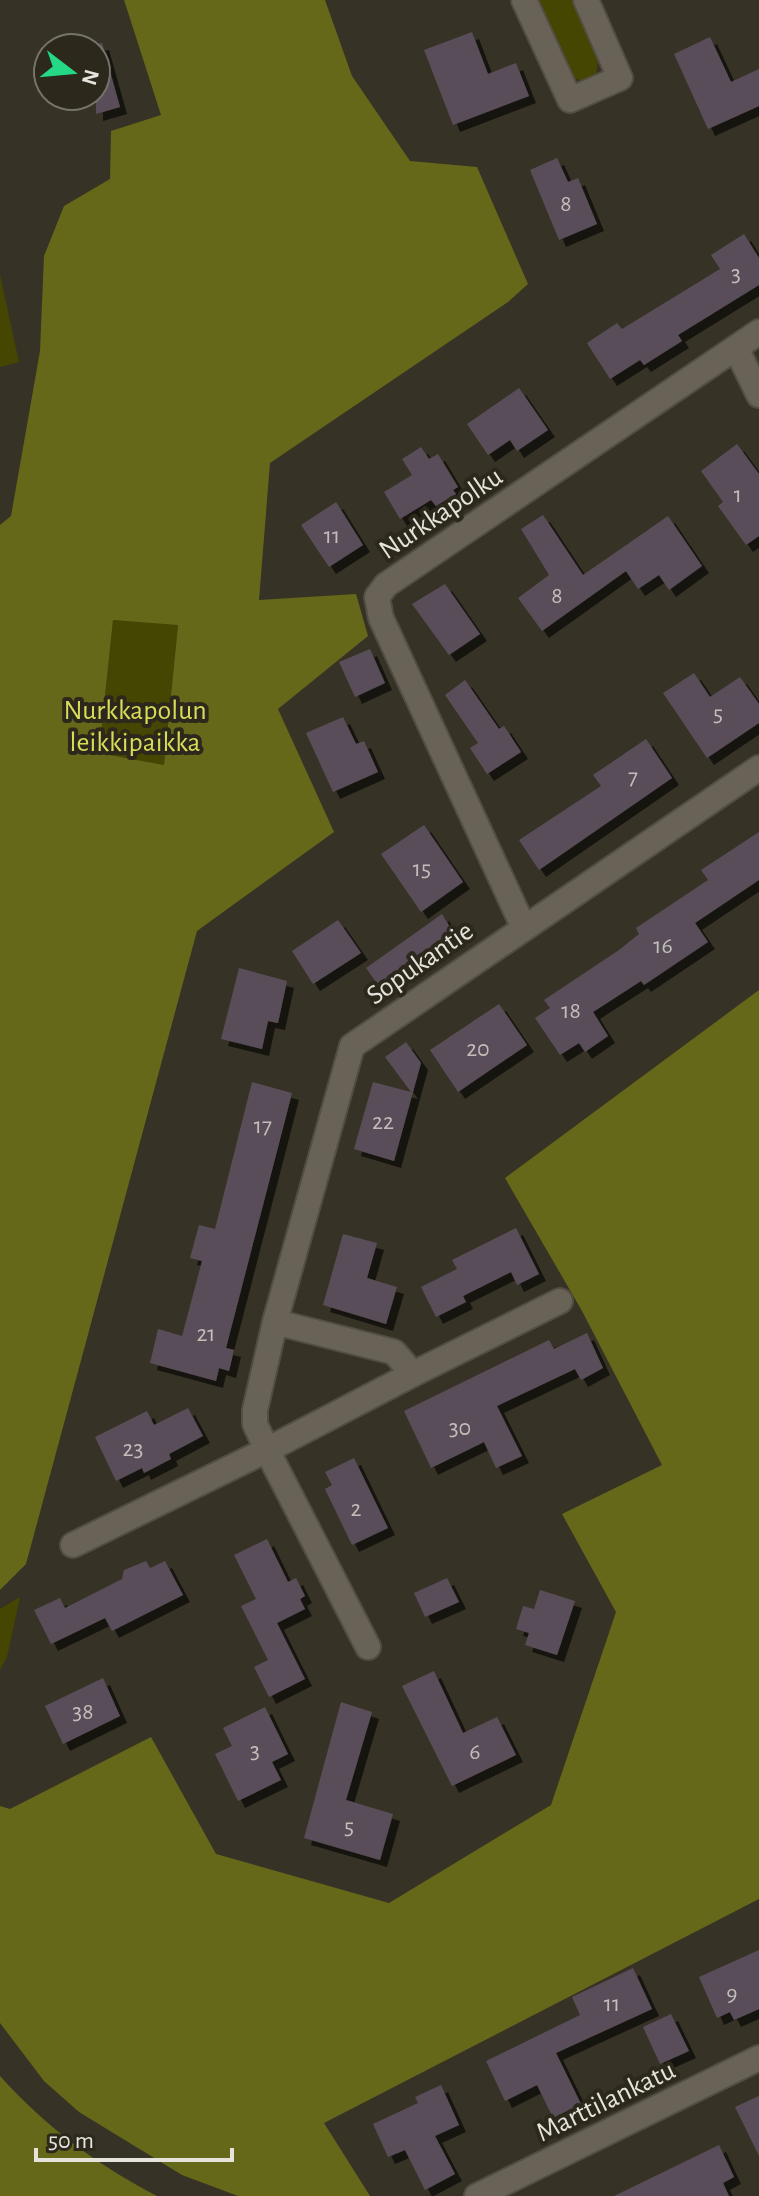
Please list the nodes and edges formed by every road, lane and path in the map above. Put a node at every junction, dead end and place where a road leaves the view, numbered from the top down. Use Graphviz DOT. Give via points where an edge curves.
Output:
graph roads {
  1 [pos="524,0"];
  2 [pos="586,0"];
  3 [pos="759,332"];
  4 [pos="736,348"];
  5 [pos="759,395"];
  6 [pos="759,768"];
  7 [pos="523,926"];
  8 [pos="560,1301"];
  9 [pos="275,1322"];
  10 [pos="413,1374"];
  11 [pos="267,1450"];
  12 [pos="73,1545"];
  13 [pos="368,1647"];
  14 [pos="759,2058"];
  15 [pos="477,2196"];
  1 -- 2 [label="street" via="570,100 620,78"];
  3 -- 4 [label="street, Nurkkapolku"];
  4 -- 5 [label="street"];
  4 -- 7 [label="street, Nurkkapolku" via="386,585 377,597 381,618"];
  6 -- 7 [label="street, Sopukantie"];
  7 -- 9 [label="street, Sopukantie" via="352,1046"];
  8 -- 10 [label="street"];
  9 -- 10 [label="street" via="394,1352"];
  9 -- 11 [label="street, Sopukantie" via="255,1410 255,1424"];
  10 -- 11 [label="street"];
  11 -- 12 [label="street"];
  11 -- 13 [label="street, Sopukantie"];
  14 -- 15 [label="street, Marttilankatu"];
}
